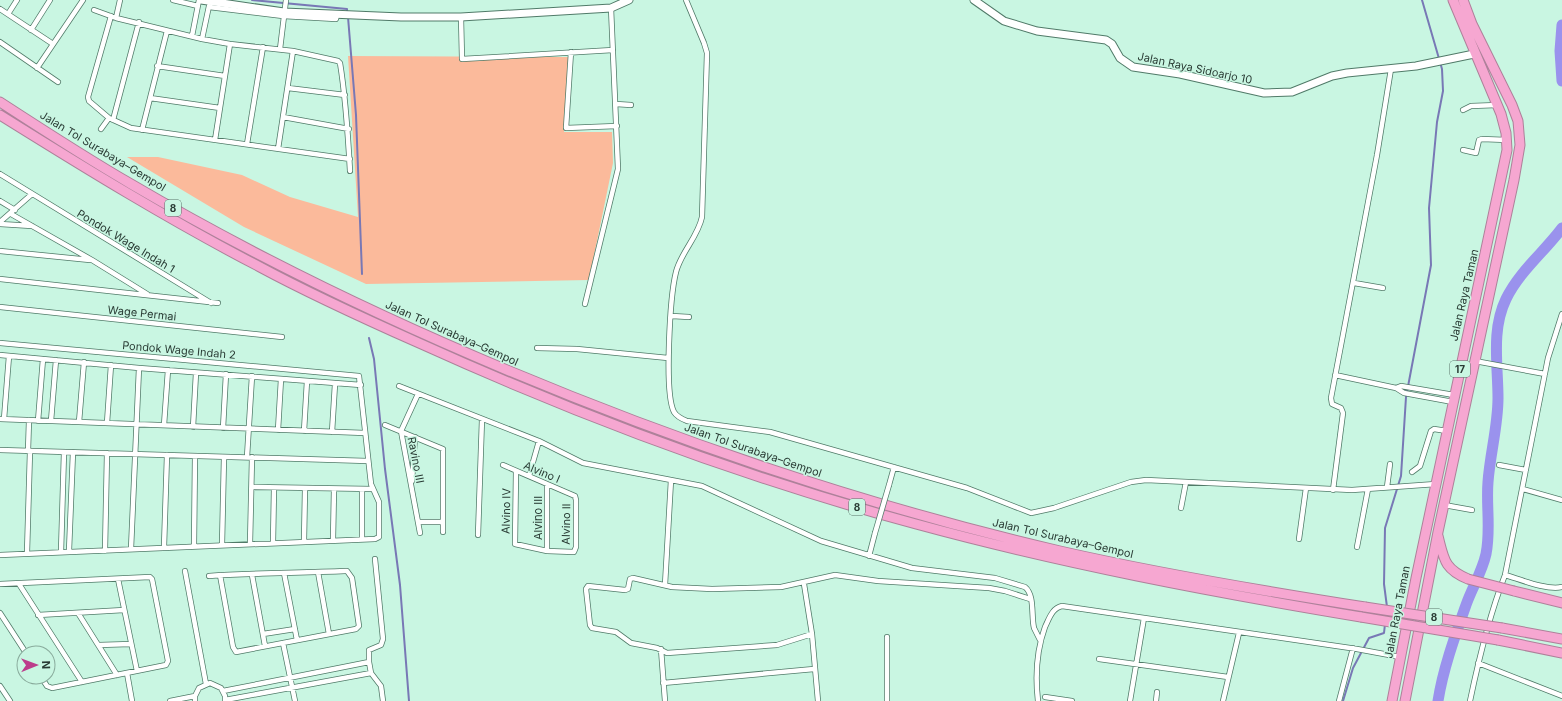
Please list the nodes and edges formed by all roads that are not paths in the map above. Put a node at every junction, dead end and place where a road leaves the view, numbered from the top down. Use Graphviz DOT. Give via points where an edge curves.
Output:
graph roads {
  1 [pos="17,0"];
  2 [pos="50,0"];
  3 [pos="83,0"];
  4 [pos="120,0"];
  5 [pos="173,0"];
  6 [pos="286,0"];
  7 [pos="629,0"];
  8 [pos="686,0"];
  9 [pos="974,0"];
  10 [pos="1452,0"];
  11 [pos="1463,0"];
  12 [pos="200,2"];
  13 [pos="621,2"];
  14 [pos="209,5"];
  15 [pos="611,8"];
  16 [pos="0,9"];
  17 [pos="94,10"];
  18 [pos="284,12"];
  19 [pos="8,14"];
  20 [pos="114,17"];
  21 [pos="461,17"];
  22 [pos="139,22"];
  23 [pos="31,30"];
  24 [pos="167,31"];
  25 [pos="192,36"];
  26 [pos="202,39"];
  27 [pos="0,42"];
  28 [pos="52,44"];
  29 [pos="230,44"];
  30 [pos="263,47"];
  31 [pos="280,49"];
  32 [pos="613,50"];
  33 [pos="293,51"];
  34 [pos="571,52"];
  35 [pos="1474,54"];
  36 [pos="157,66"];
  37 [pos="37,68"];
  38 [pos="1390,69"];
  39 [pos="225,76"];
  40 [pos="58,82"];
  41 [pos="288,88"];
  42 [pos="345,96"];
  43 [pos="150,98"];
  44 [pos="0,102"];
  45 [pos="616,104"];
  46 [pos="631,105"];
  47 [pos="1498,105"];
  48 [pos="220,108"];
  49 [pos="1463,110"];
  50 [pos="0,115"];
  51 [pos="283,117"];
  52 [pos="111,119"];
  53 [pos="617,126"];
  54 [pos="101,129"];
  55 [pos="349,129"];
  56 [pos="142,130"];
  57 [pos="215,140"];
  58 [pos="1506,140"];
  59 [pos="247,144"];
  60 [pos="278,149"];
  61 [pos="1464,150"];
  62 [pos="350,159"];
  63 [pos="350,171"];
  64 [pos="0,174"];
  65 [pos="32,194"];
  66 [pos="0,201"];
  67 [pos="13,212"];
  68 [pos="0,223"];
  69 [pos="34,226"];
  70 [pos="0,251"];
  71 [pos="92,260"];
  72 [pos="0,279"];
  73 [pos="1354,283"];
  74 [pos="1383,288"];
  75 [pos="148,295"];
  76 [pos="211,303"];
  77 [pos="218,303"];
  78 [pos="585,304"];
  79 [pos="0,307"];
  80 [pos="1562,314"];
  81 [pos="672,316"];
  82 [pos="689,317"];
  83 [pos="282,337"];
  84 [pos="0,343"];
  85 [pos="537,348"];
  86 [pos="0,355"];
  87 [pos="9,356"];
  88 [pos="668,358"];
  89 [pos="43,359"];
  90 [pos="56,360"];
  91 [pos="1478,361"];
  92 [pos="84,362"];
  93 [pos="111,365"];
  94 [pos="139,368"];
  95 [pos="168,370"];
  96 [pos="196,372"];
  97 [pos="226,374"];
  98 [pos="1545,374"];
  99 [pos="1335,375"];
  100 [pos="252,376"];
  101 [pos="281,379"];
  102 [pos="307,381"];
  103 [pos="335,384"];
  104 [pos="361,385"];
  105 [pos="399,386"];
  106 [pos="1396,388"];
  107 [pos="418,394"];
  108 [pos="1454,399"];
  109 [pos="2,419"];
  110 [pos="482,419"];
  111 [pos="29,420"];
  112 [pos="38,421"];
  113 [pos="51,421"];
  114 [pos="79,422"];
  115 [pos="107,423"];
  116 [pos="137,424"];
  117 [pos="164,425"];
  118 [pos="385,425"];
  119 [pos="193,427"];
  120 [pos="223,428"];
  121 [pos="249,429"];
  122 [pos="278,430"];
  123 [pos="304,431"];
  124 [pos="401,431"];
  125 [pos="1447,431"];
  126 [pos="332,432"];
  127 [pos="365,433"];
  128 [pos="415,437"];
  129 [pos="539,442"];
  130 [pos="0,450"];
  131 [pos="29,451"];
  132 [pos="64,452"];
  133 [pos="73,452"];
  134 [pos="107,453"];
  135 [pos="136,454"];
  136 [pos="167,455"];
  137 [pos="195,456"];
  138 [pos="224,456"];
  139 [pos="250,457"];
  140 [pos="368,461"];
  141 [pos="1390,464"];
  142 [pos="503,465"];
  143 [pos="1499,466"];
  144 [pos="894,467"];
  145 [pos="1526,470"];
  146 [pos="516,471"];
  147 [pos="1412,472"];
  148 [pos="529,476"];
  149 [pos="671,480"];
  150 [pos="1186,482"];
  151 [pos="412,484"];
  152 [pos="547,484"];
  153 [pos="1436,484"];
  154 [pos="252,487"];
  155 [pos="1390,487"];
  156 [pos="274,488"];
  157 [pos="1306,488"];
  158 [pos="305,489"];
  159 [pos="334,489"];
  160 [pos="362,489"];
  161 [pos="373,489"];
  162 [pos="1368,489"];
  163 [pos="1523,489"];
  164 [pos="1334,490"];
  165 [pos="573,494"];
  166 [pos="1562,500"];
  167 [pos="1444,505"];
  168 [pos="1180,508"];
  169 [pos="1472,510"];
  170 [pos="420,522"];
  171 [pos="443,522"];
  172 [pos="443,532"];
  173 [pos="1438,532"];
  174 [pos="420,533"];
  175 [pos="478,535"];
  176 [pos="362,539"];
  177 [pos="1299,539"];
  178 [pos="333,540"];
  179 [pos="304,542"];
  180 [pos="273,543"];
  181 [pos="250,544"];
  182 [pos="222,545"];
  183 [pos="194,546"];
  184 [pos="164,547"];
  185 [pos="1357,547"];
  186 [pos="132,549"];
  187 [pos="69,551"];
  188 [pos="105,551"];
  189 [pos="547,551"];
  190 [pos="61,552"];
  191 [pos="27,553"];
  192 [pos="0,555"];
  193 [pos="869,556"];
  194 [pos="376,558"];
  195 [pos="186,571"];
  196 [pos="318,572"];
  197 [pos="284,573"];
  198 [pos="220,575"];
  199 [pos="252,575"];
  200 [pos="1505,575"];
  201 [pos="209,576"];
  202 [pos="118,579"];
  203 [pos="0,584"];
  204 [pos="18,584"];
  205 [pos="804,584"];
  206 [pos="665,585"];
  207 [pos="1562,587"];
  208 [pos="1030,599"];
  209 [pos="1562,603"];
  210 [pos="124,610"];
  211 [pos="0,613"];
  212 [pos="78,613"];
  213 [pos="38,615"];
  214 [pos="1144,618"];
  215 [pos="295,629"];
  216 [pos="1239,633"];
  217 [pos="1532,633"];
  218 [pos="263,634"];
  219 [pos="329,634"];
  220 [pos="812,634"];
  221 [pos="1562,636"];
  222 [pos="887,637"];
  223 [pos="1562,639"];
  224 [pos="297,640"];
  225 [pos="1040,640"];
  226 [pos="282,643"];
  227 [pos="131,644"];
  228 [pos="21,645"];
  229 [pos="99,645"];
  230 [pos="265,646"];
  231 [pos="1355,648"];
  232 [pos="660,649"];
  233 [pos="1562,653"];
  234 [pos="1400,657"];
  235 [pos="1099,659"];
  236 [pos="369,662"];
  237 [pos="1478,663"];
  238 [pos="1136,665"];
  239 [pos="814,669"];
  240 [pos="136,671"];
  241 [pos="127,673"];
  242 [pos="1409,673"];
  243 [pos="371,674"];
  244 [pos="117,675"];
  245 [pos="1228,676"];
  246 [pos="290,678"];
  247 [pos="82,682"];
  248 [pos="663,683"];
  249 [pos="206,684"];
  250 [pos="48,685"];
  251 [pos="0,686"];
  252 [pos="292,688"];
  253 [pos="223,691"];
  254 [pos="1157,692"];
  255 [pos="1562,696"];
  256 [pos="1045,697"];
  257 [pos="195,699"];
  258 [pos="1394,700"];
  259 [pos="10,701"];
  260 [pos="132,701"];
  261 [pos="170,701"];
  262 [pos="225,701"];
  263 [pos="295,701"];
  264 [pos="384,701"];
  265 [pos="665,701"];
  266 [pos="818,701"];
  267 [pos="887,701"];
  268 [pos="1038,701"];
  269 [pos="1072,701"];
  270 [pos="1130,701"];
  271 [pos="1156,701"];
  272 [pos="1223,701"];
  273 [pos="1339,701"];
  274 [pos="1405,701"];
  275 [pos="1470,701"];
  1 -- 19 [label="street"];
  2 -- 23 [label="street"];
  3 -- 28 [label="street"];
  4 -- 20 [label="street"];
  5 -- 12 [label="street"];
  6 -- 18 [label="street"];
  7 -- 13 [label="street"];
  8 -- 81 [label="street" via="704,42 706,53 702,209 698,230 684,252 676,273"];
  9 -- 38 [label="street, Jalan Raya Sidoarjo 10" via="1004,21 1037,31 1106,40 1112,44 1120,58 1133,67 1180,74 1258,92 1292,92 1332,76"];
  10 -- 35 [label="highway, Jalan Raya Taman / 17"];
  11 -- 91 [label="highway, 17" via="1512,105 1520,132 1518,163"];
  12 -- 14 [label="street"];
  12 -- 25 [label="street"];
  13 -- 15 [label="street"];
  14 -- 18 [label="street"];
  14 -- 26 [label="street"];
  15 -- 21 [label="street"];
  15 -- 32 [label="street"];
  16 -- 19 [label="street"];
  17 -- 20 [label="street"];
  18 -- 21 [label="street"];
  18 -- 31 [label="street"];
  19 -- 23 [label="street"];
  20 -- 22 [label="street"];
  20 -- 52 [label="street" via="88,97 89,101"];
  21 -- 34 [label="street" via="462,60"];
  22 -- 24 [label="street"];
  22 -- 52 [label="street"];
  23 -- 28 [label="street"];
  24 -- 25 [label="street"];
  24 -- 36 [label="street"];
  25 -- 26 [label="street"];
  26 -- 29 [label="street"];
  27 -- 37 [label="street"];
  28 -- 37 [label="street"];
  29 -- 30 [label="street"];
  29 -- 39 [label="street"];
  30 -- 31 [label="street"];
  30 -- 59 [label="street"];
  31 -- 33 [label="street"];
  32 -- 34 [label="street"];
  32 -- 45 [label="street"];
  33 -- 41 [label="street"];
  33 -- 42 [label="street" via="339,62"];
  34 -- 53 [label="street" via="566,128"];
  35 -- 38 [label="street, Jalan Raya Sidoarjo 10" via="1435,63"];
  35 -- 47 [label="highway, Jalan Raya Taman / 17"];
  36 -- 39 [label="street"];
  36 -- 43 [label="street"];
  37 -- 40 [label="street"];
  38 -- 73 [label="street" via="1381,135"];
  39 -- 48 [label="street"];
  41 -- 42 [label="street"];
  41 -- 51 [label="street"];
  42 -- 55 [label="street"];
  43 -- 48 [label="street"];
  43 -- 56 [label="street"];
  44 -- 217 [label="highway, Jalan Tol Surabaya–Gempol / 8, bridge" via="131,184 328,290 567,395 761,466 860,497 1044,547 1262,591"];
  45 -- 46 [label="street"];
  45 -- 53 [label="street"];
  47 -- 49 [label="street" via="1471,106"];
  47 -- 58 [label="highway, Jalan Raya Taman / 17"];
  48 -- 57 [label="street"];
  50 -- 233 [label="highway, Jalan Tol Surabaya–Gempol / 8, bridge" via="118,188 258,267 317,296 479,370 694,455 818,496 1025,552 1137,577"];
  51 -- 55 [label="street"];
  51 -- 60 [label="street"];
  52 -- 54 [label="street"];
  52 -- 56 [label="street"];
  53 -- 78 [label="street" via="618,169"];
  55 -- 62 [label="street"];
  56 -- 57 [label="street"];
  57 -- 59 [label="street"];
  58 -- 61 [label="street" via="1482,138 1479,140 1476,153"];
  58 -- 108 [label="highway, Jalan Raya Taman / 17" via="1505,161"];
  59 -- 60 [label="street"];
  60 -- 62 [label="street"];
  62 -- 63 [label="street"];
  64 -- 65 [label="street, Pondok Wage Indah 1"];
  65 -- 67 [label="street"];
  65 -- 76 [label="street, Pondok Wage Indah 1"];
  66 -- 67 [label="street"];
  67 -- 68 [label="street"];
  67 -- 69 [label="street"];
  68 -- 69 [label="street"];
  69 -- 71 [label="street"];
  70 -- 71 [label="street"];
  71 -- 75 [label="street"];
  72 -- 75 [label="street"];
  73 -- 74 [label="street"];
  73 -- 99 [label="street"];
  75 -- 76 [label="street"];
  76 -- 77 [label="street"];
  79 -- 83 [label="street, Wage Permai"];
  80 -- 98 [label="street"];
  81 -- 82 [label="street"];
  81 -- 88 [label="street"];
  84 -- 104 [label="street, Pondok Wage Indah 2" via="356,375 360,377"];
  85 -- 88 [label="street" via="577,349"];
  86 -- 87 [label="street"];
  87 -- 89 [label="street"];
  87 -- 109 [label="street"];
  88 -- 144 [label="street" via="669,386 674,412 687,421 770,432"];
  89 -- 90 [label="street"];
  89 -- 112 [label="street"];
  90 -- 92 [label="street"];
  90 -- 113 [label="street"];
  91 -- 98 [label="street"];
  91 -- 167 [label="highway, 17"];
  92 -- 93 [label="street"];
  92 -- 114 [label="street"];
  93 -- 94 [label="street"];
  93 -- 115 [label="street"];
  94 -- 95 [label="street"];
  94 -- 116 [label="street"];
  95 -- 96 [label="street"];
  95 -- 117 [label="street"];
  96 -- 97 [label="street"];
  96 -- 119 [label="street"];
  97 -- 100 [label="street"];
  97 -- 120 [label="street"];
  98 -- 145 [label="street"];
  99 -- 106 [label="street"];
  99 -- 164 [label="street" via="1331,401 1341,408 1343,413"];
  100 -- 101 [label="street"];
  100 -- 121 [label="street"];
  101 -- 102 [label="street"];
  101 -- 122 [label="street"];
  102 -- 103 [label="street"];
  102 -- 123 [label="street"];
  103 -- 104 [label="street"];
  103 -- 126 [label="street"];
  104 -- 127 [label="street"];
  105 -- 107 [label="street"];
  106 -- 108 [label="street" via="1411,394"];
  106 -- 108 [label="street" via="1413,388"];
  107 -- 110 [label="street"];
  107 -- 124 [label="street, Ravino III"];
  108 -- 125 [label="highway, Jalan Raya Taman / 17"];
  109 -- 111 [label="street"];
  110 -- 129 [label="street"];
  110 -- 175 [label="street"];
  111 -- 112 [label="street"];
  111 -- 131 [label="street"];
  112 -- 113 [label="street"];
  113 -- 114 [label="street"];
  114 -- 115 [label="street"];
  115 -- 116 [label="street"];
  116 -- 117 [label="street"];
  116 -- 135 [label="street"];
  117 -- 119 [label="street"];
  118 -- 124 [label="street"];
  119 -- 120 [label="street"];
  120 -- 121 [label="street"];
  121 -- 122 [label="street"];
  121 -- 139 [label="street"];
  122 -- 123 [label="street"];
  123 -- 126 [label="street"];
  124 -- 128 [label="street"];
  124 -- 151 [label="street, Ravino III"];
  125 -- 147 [label="street" via="1431,431 1420,466"];
  125 -- 153 [label="highway, Jalan Raya Taman / 17"];
  126 -- 127 [label="street"];
  127 -- 140 [label="street"];
  128 -- 151 [label="street"];
  128 -- 171 [label="street" via="442,447 444,452"];
  129 -- 148 [label="street"];
  129 -- 149 [label="street" via="583,463"];
  130 -- 131 [label="street"];
  131 -- 132 [label="street"];
  131 -- 191 [label="street"];
  132 -- 133 [label="street"];
  132 -- 190 [label="street"];
  133 -- 134 [label="street"];
  133 -- 187 [label="street"];
  134 -- 135 [label="street"];
  134 -- 188 [label="street"];
  135 -- 136 [label="street"];
  135 -- 186 [label="street"];
  136 -- 137 [label="street"];
  136 -- 184 [label="street"];
  137 -- 138 [label="street"];
  137 -- 183 [label="street"];
  138 -- 139 [label="street"];
  138 -- 182 [label="street"];
  139 -- 140 [label="street"];
  139 -- 154 [label="street"];
  140 -- 161 [label="street"];
  141 -- 155 [label="street"];
  142 -- 146 [label="street, Alvino I"];
  143 -- 145 [label="street"];
  144 -- 150 [label="street" via="967,488 1031,513 1139,480"];
  144 -- 193 [label="street, bridge"];
  145 -- 163 [label="street"];
  146 -- 148 [label="street, Alvino I"];
  146 -- 189 [label="street, Alvino IV" via="515,544"];
  148 -- 152 [label="street, Alvino I"];
  149 -- 193 [label="street" via="702,486 821,541"];
  149 -- 206 [label="street"];
  150 -- 157 [label="street"];
  150 -- 168 [label="street"];
  151 -- 170 [label="street, Ravino III"];
  152 -- 165 [label="street, Alvino I"];
  152 -- 189 [label="street, Alvino III"];
  153 -- 155 [label="street"];
  153 -- 234 [label="highway, Jalan Raya Taman / 17"];
  154 -- 156 [label="street"];
  154 -- 181 [label="street"];
  155 -- 162 [label="street"];
  156 -- 158 [label="street"];
  156 -- 180 [label="street"];
  157 -- 164 [label="street"];
  157 -- 177 [label="street"];
  158 -- 159 [label="street"];
  158 -- 179 [label="street"];
  159 -- 160 [label="street"];
  159 -- 178 [label="street"];
  160 -- 161 [label="street"];
  160 -- 176 [label="street"];
  161 -- 176 [label="street" via="379,502 379,537"];
  162 -- 164 [label="street"];
  162 -- 185 [label="street"];
  163 -- 166 [label="street"];
  163 -- 200 [label="street"];
  165 -- 189 [label="street, Alvino II" via="576,500 575,550 571,553"];
  167 -- 169 [label="street"];
  167 -- 173 [label="highway, 17"];
  170 -- 171 [label="street"];
  170 -- 174 [label="street, Ravino III"];
  171 -- 172 [label="street"];
  173 -- 209 [label="highway, bridge" via="1448,568 1468,579"];
  173 -- 242 [label="highway, 17"];
  176 -- 178 [label="street"];
  178 -- 179 [label="street"];
  179 -- 180 [label="street"];
  180 -- 181 [label="street"];
  181 -- 182 [label="street"];
  182 -- 183 [label="street"];
  183 -- 184 [label="street"];
  184 -- 186 [label="street"];
  186 -- 188 [label="street"];
  187 -- 188 [label="street"];
  187 -- 190 [label="street"];
  190 -- 191 [label="street"];
  191 -- 192 [label="street"];
  193 -- 208 [label="street" via="912,568 1018,584 1027,589"];
  194 -- 236 [label="street" via="383,643 369,650"];
  195 -- 249 [label="street"];
  196 -- 197 [label="street"];
  196 -- 219 [label="street"];
  196 -- 219 [label="street" via="347,571 352,578 358,626 356,629"];
  197 -- 199 [label="street"];
  197 -- 215 [label="street"];
  198 -- 199 [label="street"];
  198 -- 201 [label="street"];
  198 -- 230 [label="street" via="234,650 240,652"];
  199 -- 218 [label="street"];
  200 -- 207 [label="street" via="1543,586"];
  200 -- 237 [label="street" via="1494,602"];
  202 -- 204 [label="street"];
  202 -- 210 [label="street"];
  202 -- 240 [label="street" via="150,577 153,582 168,661 165,665"];
  203 -- 204 [label="street"];
  204 -- 213 [label="street"];
  205 -- 206 [label="street" via="782,588 712,589"];
  205 -- 208 [label="street" via="827,576 841,576 989,588"];
  205 -- 220 [label="street"];
  206 -- 232 [label="street" via="632,578 628,589 625,590 588,586 586,589 592,628 616,632 631,643"];
  208 -- 225 [label="street" via="1034,627"];
  210 -- 212 [label="street"];
  210 -- 227 [label="street"];
  211 -- 228 [label="street"];
  212 -- 213 [label="street"];
  212 -- 229 [label="street"];
  213 -- 247 [label="street"];
  214 -- 216 [label="street"];
  214 -- 225 [label="street" via="1062,606 1049,618"];
  214 -- 238 [label="street"];
  215 -- 218 [label="street"];
  215 -- 224 [label="street"];
  216 -- 231 [label="street"];
  216 -- 245 [label="street"];
  217 -- 221 [label="highway"];
  217 -- 223 [label="highway, Jalan Tol Surabaya–Gempol / 8"];
  218 -- 230 [label="street"];
  219 -- 224 [label="street"];
  220 -- 232 [label="street" via="783,644 768,646 667,653"];
  220 -- 239 [label="street"];
  222 -- 267 [label="street"];
  224 -- 226 [label="street"];
  225 -- 268 [label="street" via="1036,664"];
  226 -- 230 [label="street"];
  226 -- 246 [label="street"];
  227 -- 229 [label="street"];
  227 -- 240 [label="street"];
  229 -- 244 [label="street"];
  231 -- 234 [label="street"];
  231 -- 273 [label="street"];
  232 -- 248 [label="street"];
  234 -- 258 [label="highway, Jalan Raya Taman / 17"];
  235 -- 238 [label="street"];
  236 -- 243 [label="street"];
  236 -- 246 [label="street"];
  237 -- 255 [label="street"];
  237 -- 275 [label="street"];
  238 -- 245 [label="street"];
  238 -- 270 [label="street"];
  239 -- 248 [label="street"];
  239 -- 266 [label="street"];
  240 -- 241 [label="street"];
  241 -- 244 [label="street"];
  241 -- 260 [label="street"];
  242 -- 258 [label="highway"];
  242 -- 274 [label="highway, 17"];
  243 -- 252 [label="street"];
  243 -- 264 [label="street" via="381,686"];
  244 -- 247 [label="street"];
  245 -- 272 [label="street"];
  246 -- 252 [label="street"];
  246 -- 253 [label="street"];
  247 -- 250 [label="street" via="50,688"];
  248 -- 265 [label="street"];
  249 -- 253 [label="street" via="218,685"];
  249 -- 257 [label="street" via="199,688"];
  251 -- 259 [label="street"];
  252 -- 262 [label="street"];
  252 -- 263 [label="street"];
  253 -- 262 [label="street"];
  254 -- 271 [label="street"];
  256 -- 269 [label="street"];
  257 -- 261 [label="street"];
}
